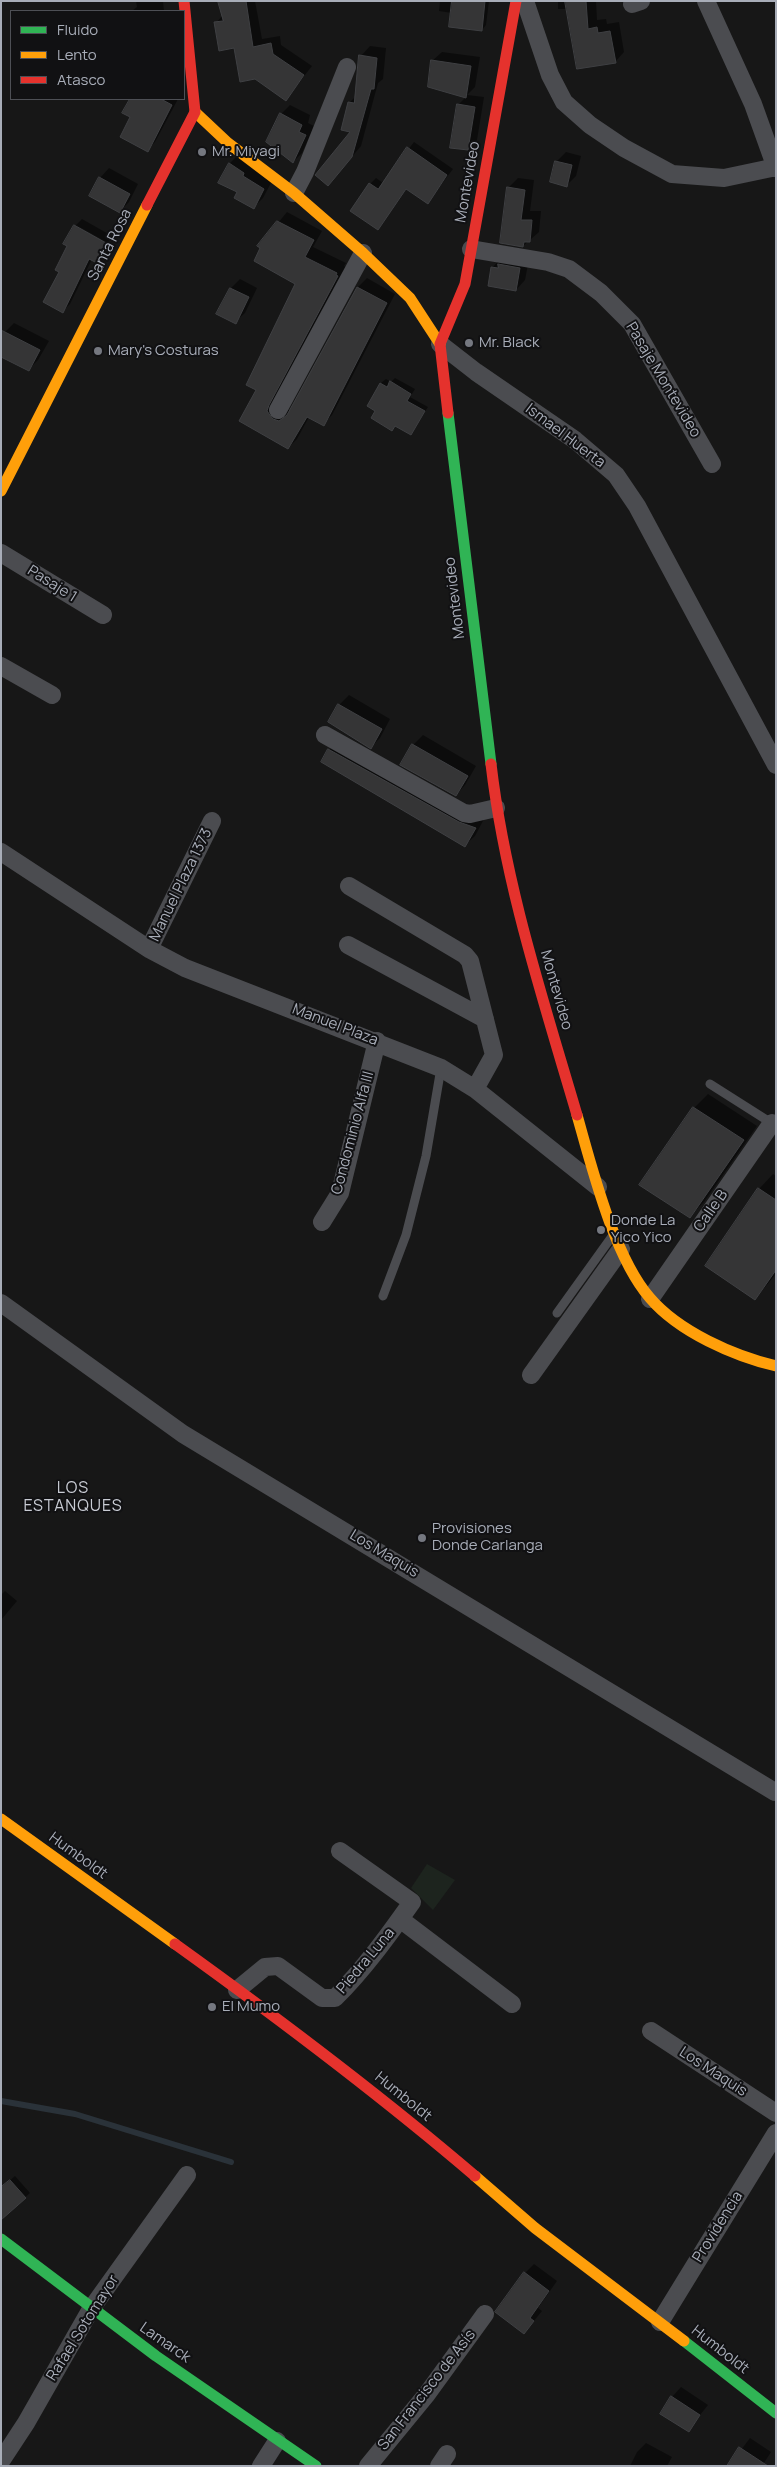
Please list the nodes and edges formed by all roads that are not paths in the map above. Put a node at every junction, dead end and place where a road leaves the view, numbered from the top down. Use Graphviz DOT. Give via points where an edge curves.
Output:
graph roads {
  1 [pos="184,1"];
  2 [pos="516,1"];
  3 [pos="525,1"];
  4 [pos="706,1"];
  5 [pos="347,68"];
  6 [pos="195,112"];
  7 [pos="776,166"];
  8 [pos="294,193"];
  9 [pos="472,249"];
  10 [pos="363,253"];
  11 [pos="440,344"];
  12 [pos="278,410"];
  13 [pos="712,464"];
  14 [pos="1,491"];
  15 [pos="1,553"];
  16 [pos="104,615"];
  17 [pos="1,666"];
  18 [pos="52,695"];
  19 [pos="325,735"];
  20 [pos="776,765"];
  21 [pos="496,808"];
  22 [pos="212,821"];
  23 [pos="1,852"];
  24 [pos="349,886"];
  25 [pos="348,946"];
  26 [pos="149,949"];
  27 [pos="485,1019"];
  28 [pos="377,1041"];
  29 [pos="441,1068"];
  30 [pos="710,1084"];
  31 [pos="475,1089"];
  32 [pos="774,1124"];
  33 [pos="598,1187"];
  34 [pos="322,1222"];
  35 [pos="614,1232"];
  36 [pos="621,1249"];
  37 [pos="383,1296"];
  38 [pos="650,1299"];
  39 [pos="1,1304"];
  40 [pos="558,1313"];
  41 [pos="776,1366"];
  42 [pos="532,1375"];
  43 [pos="775,1792"];
  44 [pos="4,1825"];
  45 [pos="340,1851"];
  46 [pos="400,1920"];
  47 [pos="237,1990"];
  48 [pos="512,2004"];
  49 [pos="651,2031"];
  50 [pos="776,2114"];
  51 [pos="776,2133"];
  52 [pos="187,2175"];
  53 [pos="1,2239"];
  54 [pos="91,2309"];
  55 [pos="484,2314"];
  56 [pos="660,2322"];
  57 [pos="776,2413"];
  58 [pos="277,2441"];
  59 [pos="1,2461"];
  60 [pos="261,2466"];
  61 [pos="316,2466"];
  62 [pos="368,2466"];
  1 -- 6 [label="street, Santa Rosa"];
  2 -- 9 [label="street, Montevideo"];
  3 -- 7 [label="street" via="550,75 564,102 624,148 672,174 724,178"];
  4 -- 7 [label="street" via="753,104"];
  5 -- 8 [label="street"];
  6 -- 8 [label="street, Ismael Huerta" via="228,143"];
  6 -- 14 [label="street, Santa Rosa"];
  8 -- 10 [label="street, Ismael Huerta"];
  9 -- 11 [label="street, Montevideo" via="465,284"];
  9 -- 13 [label="street, Pasaje Montevideo" via="548,262 569,269 601,293 632,324"];
  10 -- 11 [label="street, Ismael Huerta" via="410,298"];
  10 -- 12 [label="street"];
  11 -- 20 [label="street, Ismael Huerta" via="575,440 616,475 642,515"];
  11 -- 21 [label="street, Montevideo"];
  15 -- 16 [label="street, Pasaje 1"];
  17 -- 18 [label="street"];
  19 -- 21 [label="street" via="464,812 470,814"];
  21 -- 33 [label="street, Montevideo" via="518,914"];
  22 -- 26 [label="street, Manuel Plaza 1373"];
  23 -- 26 [label="street, Manuel Plaza"];
  24 -- 27 [label="street" via="465,955 472,967"];
  25 -- 27 [label="street"];
  26 -- 28 [label="street, Manuel Plaza" via="186,968"];
  27 -- 31 [label="street" via="494,1060"];
  28 -- 29 [label="street, Manuel Plaza"];
  28 -- 34 [label="street, Condominio Alfa III" via="340,1193"];
  29 -- 31 [label="street, Manuel Plaza"];
  29 -- 37 [label="lane" via="426,1156 408,1226"];
  30 -- 32 [label="lane"];
  31 -- 33 [label="street, Manuel Plaza"];
  32 -- 38 [label="street, Calle B"];
  33 -- 35 [label="street"];
  35 -- 36 [label="street"];
  35 -- 40 [label="lane"];
  36 -- 38 [label="street"];
  36 -- 42 [label="street"];
  38 -- 41 [label="street" via="714,1345"];
  39 -- 43 [label="street, Los Maquis" via="183,1434"];
  44 -- 47 [label="street, Humboldt"];
  45 -- 46 [label="street, Piedra Luna" via="412,1902"];
  46 -- 47 [label="street, Piedra Luna" via="335,1998 322,1998 278,1966 265,1967"];
  46 -- 48 [label="street"];
  47 -- 56 [label="street, Humboldt" via="406,2117 534,2228"];
  49 -- 50 [label="street, Los Maquis"];
  51 -- 56 [label="street, Providencia"];
  52 -- 54 [label="street, Rafael Sotomayor"];
  53 -- 54 [label="street, Lamarck"];
  54 -- 58 [label="street, Lamarck"];
  54 -- 59 [label="street, Rafael Sotomayor"];
  55 -- 62 [label="street, San Francisco de Asís" via="427,2394"];
  56 -- 57 [label="street, Humboldt"];
  58 -- 60 [label="street"];
  58 -- 61 [label="street, Lamarck"];
}
